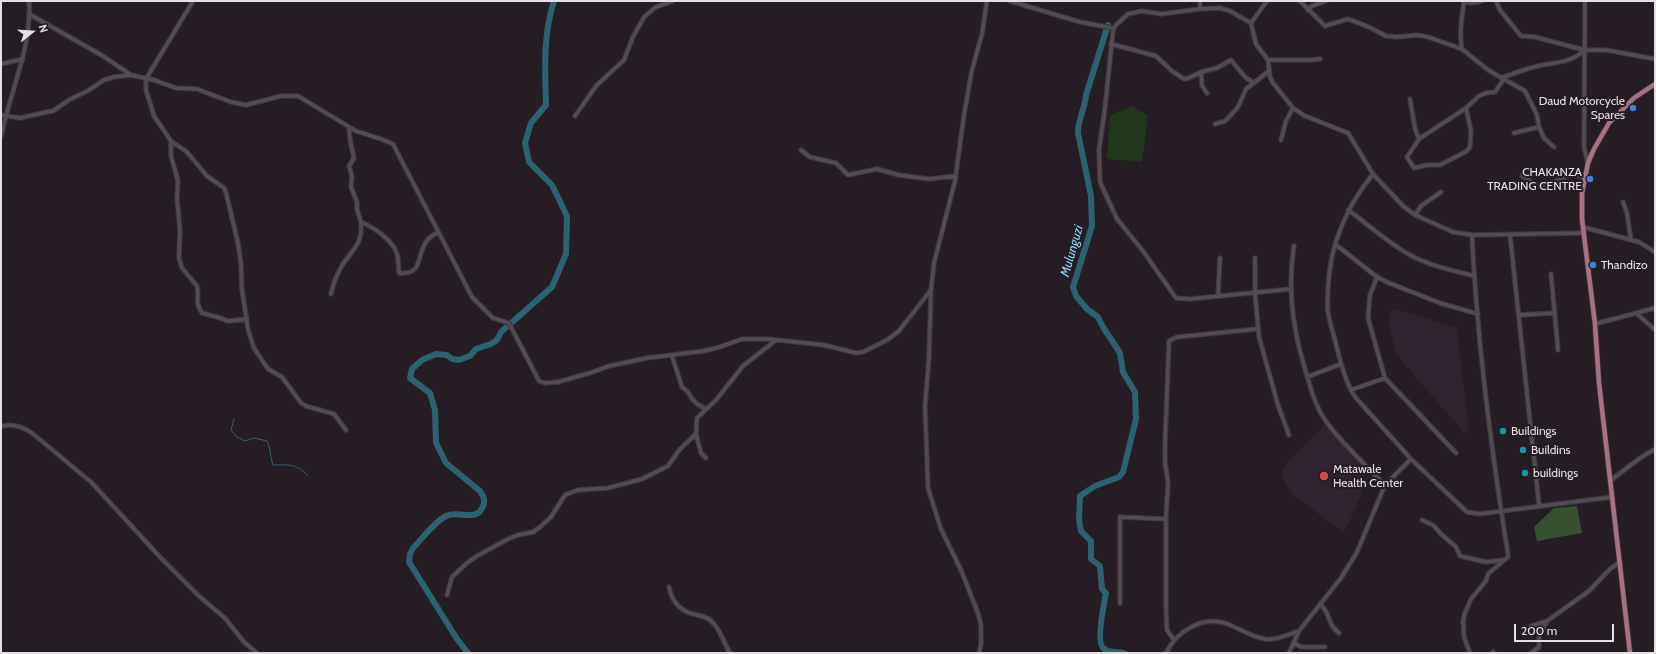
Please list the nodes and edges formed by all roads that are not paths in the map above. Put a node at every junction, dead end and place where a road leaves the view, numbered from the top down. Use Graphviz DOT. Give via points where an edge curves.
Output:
graph roads {
  1 [pos="29,1"];
  2 [pos="193,1"];
  3 [pos="673,1"];
  4 [pos="987,1"];
  5 [pos="1010,1"];
  6 [pos="1200,1"];
  7 [pos="1267,1"];
  8 [pos="1300,1"];
  9 [pos="1326,1"];
  10 [pos="1464,1"];
  11 [pos="1482,1"];
  12 [pos="1496,1"];
  13 [pos="1585,1"];
  14 [pos="1200,9"];
  15 [pos="1308,10"];
  16 [pos="29,14"];
  17 [pos="1251,23"];
  18 [pos="1113,28"];
  19 [pos="1110,44"];
  20 [pos="1462,49"];
  21 [pos="1584,50"];
  22 [pos="23,59"];
  23 [pos="1320,59"];
  24 [pos="1268,60"];
  25 [pos="1655,60"];
  26 [pos="1,64"];
  27 [pos="1269,71"];
  28 [pos="1201,72"];
  29 [pos="131,75"];
  30 [pos="146,79"];
  31 [pos="1502,79"];
  32 [pos="1254,83"];
  33 [pos="1655,84"];
  34 [pos="1207,93"];
  35 [pos="1410,99"];
  36 [pos="1294,108"];
  37 [pos="1466,108"];
  38 [pos="3,115"];
  39 [pos="575,116"];
  40 [pos="1215,124"];
  41 [pos="349,127"];
  42 [pos="1539,127"];
  43 [pos="1514,133"];
  44 [pos="1,137"];
  45 [pos="1419,139"];
  46 [pos="1281,140"];
  47 [pos="171,141"];
  48 [pos="1554,147"];
  49 [pos="801,150"];
  50 [pos="1588,163"];
  51 [pos="1373,174"];
  52 [pos="956,176"];
  53 [pos="1522,176"];
  54 [pos="1584,178"];
  55 [pos="1441,192"];
  56 [pos="1623,202"];
  57 [pos="1348,210"];
  58 [pos="1414,215"];
  59 [pos="361,222"];
  60 [pos="1583,227"];
  61 [pos="438,232"];
  62 [pos="1584,233"];
  63 [pos="1472,235"];
  64 [pos="1510,236"];
  65 [pos="1631,240"];
  66 [pos="1335,244"];
  67 [pos="1294,246"];
  68 [pos="1655,252"];
  69 [pos="1220,258"];
  70 [pos="1255,258"];
  71 [pos="1551,274"];
  72 [pos="1474,276"];
  73 [pos="1377,277"];
  74 [pos="1291,289"];
  75 [pos="931,290"];
  76 [pos="1255,292"];
  77 [pos="331,294"];
  78 [pos="1218,296"];
  79 [pos="1655,308"];
  80 [pos="1554,313"];
  81 [pos="1636,313"];
  82 [pos="1478,314"];
  83 [pos="1519,315"];
  84 [pos="247,319"];
  85 [pos="1595,324"];
  86 [pos="1257,330"];
  87 [pos="1655,330"];
  88 [pos="776,340"];
  89 [pos="1558,350"];
  90 [pos="672,356"];
  91 [pos="1341,364"];
  92 [pos="1307,377"];
  93 [pos="1385,378"];
  94 [pos="1351,390"];
  95 [pos="706,409"];
  96 [pos="1,426"];
  97 [pos="346,430"];
  98 [pos="696,434"];
  99 [pos="1289,435"];
  100 [pos="1655,448"];
  101 [pos="1456,453"];
  102 [pos="706,458"];
  103 [pos="1411,459"];
  104 [pos="1610,481"];
  105 [pos="1385,485"];
  106 [pos="1612,497"];
  107 [pos="1539,505"];
  108 [pos="1501,511"];
  109 [pos="1166,519"];
  110 [pos="1422,520"];
  111 [pos="1504,560"];
  112 [pos="1620,562"];
  113 [pos="668,587"];
  114 [pos="447,595"];
  115 [pos="1120,603"];
  116 [pos="1320,604"];
  117 [pos="1547,621"];
  118 [pos="1531,626"];
  119 [pos="1299,631"];
  120 [pos="1339,633"];
  121 [pos="1174,640"];
  122 [pos="1294,643"];
  123 [pos="1325,647"];
  124 [pos="257,653"];
  125 [pos="730,653"];
  126 [pos="979,653"];
  127 [pos="1166,653"];
  128 [pos="1290,653"];
  129 [pos="1470,653"];
  130 [pos="1531,653"];
  131 [pos="1630,653"];
  1 -- 16 [label="street"];
  2 -- 30 [label="street"];
  3 -- 39 [label="street" via="656,7 644,17 624,60 596,86"];
  4 -- 52 [label="street" via="982,34 972,69"];
  5 -- 18 [label="street" via="1080,22"];
  6 -- 14 [label="street"];
  7 -- 17 [label="street"];
  8 -- 15 [label="street"];
  9 -- 15 [label="street"];
  10 -- 11 [label="street"];
  10 -- 20 [label="street"];
  12 -- 21 [label="street" via="1521,36 1535,37"];
  13 -- 21 [label="street"];
  14 -- 17 [label="street" via="1226,9"];
  14 -- 18 [label="street" via="1163,14 1145,11 1128,14"];
  15 -- 20 [label="street" via="1325,26 1348,20 1386,36 1417,35"];
  16 -- 22 [label="street"];
  16 -- 29 [label="street"];
  17 -- 24 [label="street" via="1256,44"];
  18 -- 19 [label="street"];
  19 -- 28 [label="street" via="1156,56 1184,78"];
  19 -- 78 [label="street" via="1098,164 1101,183 1117,219 1174,296 1179,299"];
  20 -- 31 [label="street"];
  21 -- 25 [label="street" via="1606,50"];
  21 -- 31 [label="street" via="1568,61 1534,67"];
  21 -- 50 [label="street" via="1584,148"];
  22 -- 26 [label="street"];
  22 -- 38 [label="street"];
  23 -- 24 [label="street"];
  24 -- 27 [label="street"];
  27 -- 32 [label="street"];
  27 -- 36 [label="street" via="1273,84"];
  28 -- 32 [label="street" via="1217,68 1231,60 1245,77"];
  28 -- 34 [label="street" via="1202,86"];
  29 -- 30 [label="street"];
  29 -- 38 [label="street" via="104,80 53,110 20,118"];
  30 -- 41 [label="street" via="176,88 197,89 246,105 281,96 298,96"];
  30 -- 47 [label="street" via="146,90 154,116"];
  31 -- 37 [label="street" via="1495,92 1479,96"];
  31 -- 42 [label="street" via="1525,92 1537,115"];
  32 -- 40 [label="street" via="1246,89 1238,107 1230,116 1225,121"];
  33 -- 50 [label="main road" via="1634,98 1609,123"];
  35 -- 45 [label="street" via="1414,126"];
  36 -- 46 [label="street" via="1286,121"];
  36 -- 51 [label="street" via="1305,116 1348,133"];
  37 -- 45 [label="street"];
  37 -- 45 [label="street" via="1471,141 1470,147 1460,156 1440,165 1414,168 1407,157"];
  38 -- 44 [label="street"];
  41 -- 59 [label="street" via="354,158 349,166 352,176 351,187"];
  41 -- 61 [label="street" via="393,144"];
  42 -- 43 [label="street"];
  42 -- 48 [label="street" via="1546,141"];
  47 -- 84 [label="street" via="186,151 207,176 219,183 226,192 238,243"];
  47 -- 84 [label="street" via="171,156 178,181 181,265 197,286 197,301 202,313 228,321"];
  49 -- 52 [label="street" via="810,157 836,163 848,175 877,169 929,179"];
  50 -- 54 [label="main road"];
  51 -- 57 [label="street"];
  51 -- 58 [label="street"];
  52 -- 75 [label="street" via="934,258"];
  53 -- 54 [label="street" via="1540,187 1572,174"];
  54 -- 60 [label="main road" via="1581,205"];
  55 -- 58 [label="street" via="1421,206"];
  56 -- 65 [label="street"];
  57 -- 66 [label="street"];
  57 -- 72 [label="street" via="1411,256"];
  58 -- 63 [label="street" via="1453,232"];
  59 -- 61 [label="street" via="376,229 397,253 399,273 412,272 417,266 425,243"];
  59 -- 77 [label="street" via="360,242 343,264"];
  60 -- 62 [label="main road"];
  60 -- 65 [label="street"];
  61 -- 90 [label="street" via="472,298 492,318 509,323 519,346 542,383 558,382 644,358"];
  62 -- 64 [label="street"];
  62 -- 85 [label="main road"];
  63 -- 64 [label="street"];
  63 -- 72 [label="street"];
  64 -- 83 [label="street"];
  65 -- 68 [label="street"];
  66 -- 73 [label="street"];
  66 -- 91 [label="street" via="1329,277 1328,311"];
  67 -- 74 [label="street"];
  69 -- 78 [label="street"];
  70 -- 76 [label="street"];
  71 -- 80 [label="street"];
  72 -- 82 [label="street"];
  73 -- 82 [label="street" via="1440,303"];
  73 -- 93 [label="street" via="1370,295 1368,318"];
  74 -- 76 [label="street"];
  74 -- 92 [label="street" via="1293,323"];
  75 -- 88 [label="street" via="898,332 866,351 856,353 824,345"];
  75 -- 126 [label="street" via="925,401 926,480 941,528 978,613 981,625"];
  76 -- 78 [label="street"];
  76 -- 86 [label="street"];
  79 -- 81 [label="street"];
  80 -- 83 [label="street"];
  80 -- 89 [label="street"];
  81 -- 85 [label="street"];
  81 -- 87 [label="street"];
  82 -- 108 [label="street"];
  83 -- 107 [label="street"];
  84 -- 97 [label="street" via="252,342 268,369 282,377 304,405 334,414"];
  85 -- 104 [label="main road"];
  86 -- 99 [label="street"];
  86 -- 109 [label="street" via="1178,337 1169,341 1165,443 1168,482"];
  88 -- 90 [label="street" via="740,339 720,347"];
  88 -- 95 [label="street" via="743,366"];
  90 -- 95 [label="street" via="682,387 697,404"];
  91 -- 92 [label="street"];
  91 -- 94 [label="street"];
  92 -- 105 [label="street" via="1327,423"];
  93 -- 94 [label="street"];
  93 -- 101 [label="street"];
  94 -- 103 [label="street" via="1381,428"];
  95 -- 98 [label="street" via="697,419"];
  96 -- 124 [label="street" via="22,426 80,473"];
  98 -- 102 [label="street"];
  98 -- 114 [label="street" via="680,449 668,466 642,479 608,488 578,490 565,496 551,517 533,532 508,539 467,563 452,577"];
  100 -- 104 [label="street"];
  103 -- 105 [label="street"];
  103 -- 108 [label="street" via="1467,512 1479,514"];
  104 -- 106 [label="main road"];
  105 -- 116 [label="street" via="1357,552 1341,578"];
  106 -- 107 [label="street"];
  106 -- 112 [label="main road"];
  107 -- 108 [label="street"];
  108 -- 111 [label="street" via="1508,554"];
  109 -- 115 [label="street" via="1120,517"];
  109 -- 121 [label="street" via="1166,620 1167,630"];
  110 -- 111 [label="street" via="1433,525 1456,547 1460,556 1486,562"];
  111 -- 129 [label="street" via="1488,574 1465,612 1464,637"];
  112 -- 117 [label="street" via="1589,591"];
  112 -- 131 [label="main road"];
  113 -- 125 [label="street" via="670,597 680,608 707,618 714,624"];
  116 -- 119 [label="street"];
  116 -- 120 [label="street" via="1328,612 1331,625"];
  117 -- 118 [label="street"];
  117 -- 130 [label="street" via="1539,637 1539,647"];
  119 -- 121 [label="street" via="1266,639 1228,624 1207,622 1188,628"];
  119 -- 122 [label="street"];
  121 -- 127 [label="street"];
  122 -- 123 [label="street" via="1301,647"];
  122 -- 128 [label="street"];
}
